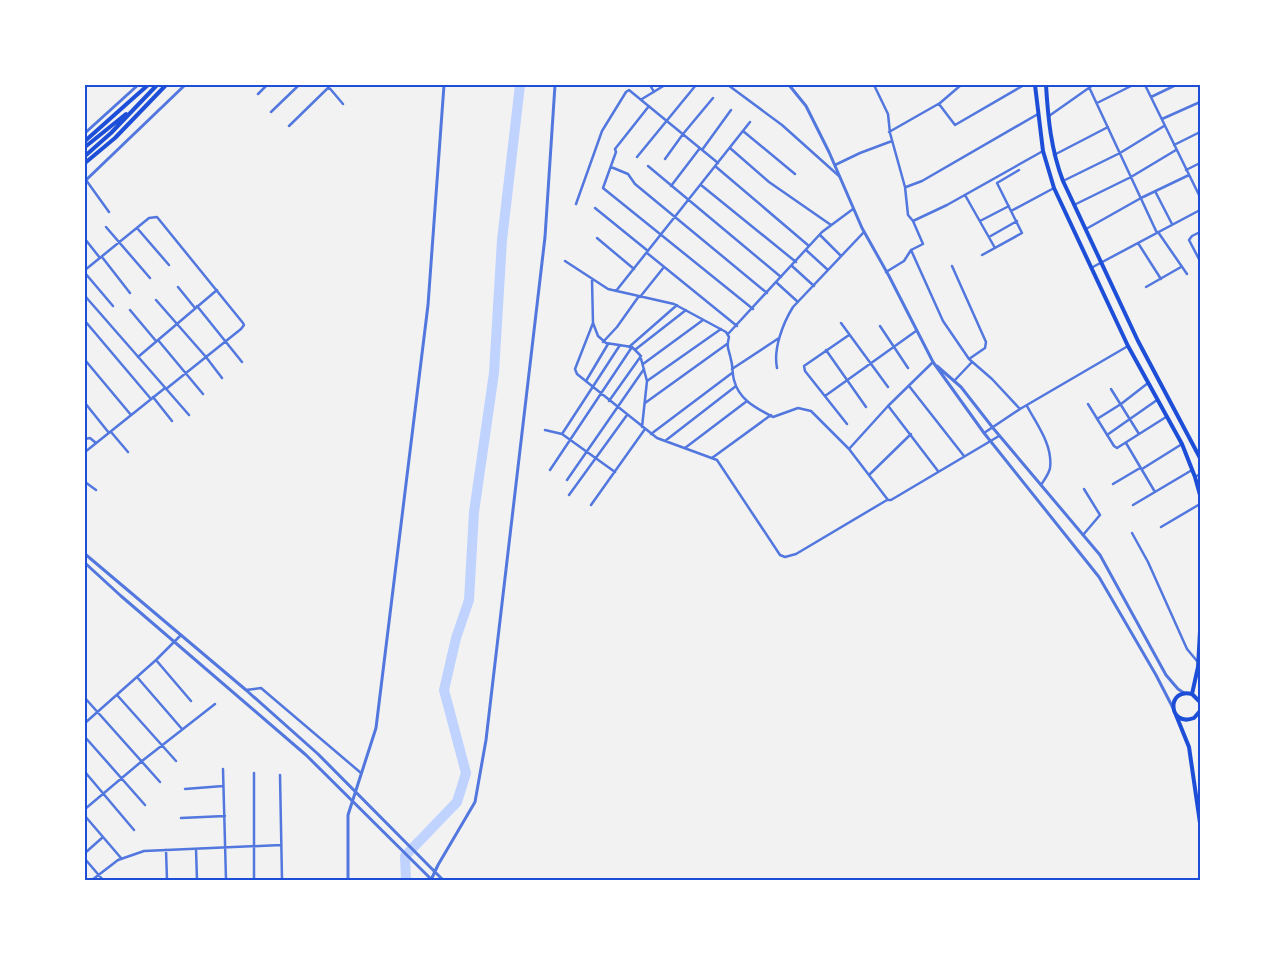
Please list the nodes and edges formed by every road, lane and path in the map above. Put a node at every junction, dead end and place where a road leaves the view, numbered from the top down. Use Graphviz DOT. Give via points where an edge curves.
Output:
graph roads {
  1 [pos="138,85"];
  2 [pos="148,85"];
  3 [pos="158,85"];
  4 [pos="166,85"];
  5 [pos="185,85"];
  6 [pos="267,85"];
  7 [pos="299,85"];
  8 [pos="444,85"];
  9 [pos="555,85"];
  10 [pos="650,85"];
  11 [pos="665,85"];
  12 [pos="696,85"];
  13 [pos="728,85"];
  14 [pos="789,85"];
  15 [pos="874,85"];
  16 [pos="961,85"];
  17 [pos="1024,85"];
  18 [pos="1035,85"];
  19 [pos="1046,85"];
  20 [pos="1133,85"];
  21 [pos="1145,85"];
  22 [pos="1176,85"];
  23 [pos="329,86"];
  24 [pos="1091,86"];
  25 [pos="654,92"];
  26 [pos="258,94"];
  27 [pos="1151,97"];
  28 [pos="714,98"];
  29 [pos="642,99"];
  30 [pos="1200,102"];
  31 [pos="1097,103"];
  32 [pos="344,104"];
  33 [pos="939,104"];
  34 [pos="649,106"];
  35 [pos="134,108"];
  36 [pos="731,110"];
  37 [pos="271,112"];
  38 [pos="1038,114"];
  39 [pos="1048,117"];
  40 [pos="1162,119"];
  41 [pos="666,120"];
  42 [pos="750,122"];
  43 [pos="290,126"];
  44 [pos="1164,126"];
  45 [pos="1108,127"];
  46 [pos="743,132"];
  47 [pos="889,132"];
  48 [pos="1200,132"];
  49 [pos="85,133"];
  50 [pos="683,134"];
  51 [pos="85,141"];
  52 [pos="892,141"];
  53 [pos="1174,145"];
  54 [pos="85,147"];
  55 [pos="730,148"];
  56 [pos="701,149"];
  57 [pos="1176,150"];
  58 [pos="1043,151"];
  59 [pos="1120,153"];
  60 [pos="1054,155"];
  61 [pos="85,156"];
  62 [pos="637,157"];
  63 [pos="665,159"];
  64 [pos="1200,162"];
  65 [pos="85,163"];
  66 [pos="717,165"];
  67 [pos="835,165"];
  68 [pos="648,166"];
  69 [pos="610,167"];
  70 [pos="1019,170"];
  71 [pos="1186,170"];
  72 [pos="795,174"];
  73 [pos="1189,175"];
  74 [pos="840,177"];
  75 [pos="1131,177"];
  76 [pos="85,180"];
  77 [pos="1063,181"];
  78 [pos="701,185"];
  79 [pos="670,186"];
  80 [pos="905,187"];
  81 [pos="1054,188"];
  82 [pos="1155,191"];
  83 [pos="965,195"];
  84 [pos="1200,197"];
  85 [pos="1141,198"];
  86 [pos="688,201"];
  87 [pos="576,204"];
  88 [pos="1073,205"];
  89 [pos="1009,206"];
  90 [pos="595,208"];
  91 [pos="853,208"];
  92 [pos="1200,210"];
  93 [pos="1011,211"];
  94 [pos="110,212"];
  95 [pos="675,217"];
  96 [pos="913,221"];
  97 [pos="980,221"];
  98 [pos="1017,221"];
  99 [pos="1172,224"];
  100 [pos="831,225"];
  101 [pos="106,227"];
  102 [pos="137,228"];
  103 [pos="1085,230"];
  104 [pos="864,232"];
  105 [pos="1157,232"];
  106 [pos="1200,232"];
  107 [pos="661,235"];
  108 [pos="820,235"];
  109 [pos="989,237"];
  110 [pos="598,238"];
  111 [pos="85,239"];
  112 [pos="119,242"];
  113 [pos="1138,243"];
  114 [pos="809,246"];
  115 [pos="995,248"];
  116 [pos="806,250"];
  117 [pos="910,250"];
  118 [pos="647,252"];
  119 [pos="982,255"];
  120 [pos="841,256"];
  121 [pos="101,257"];
  122 [pos="565,261"];
  123 [pos="1200,261"];
  124 [pos="796,262"];
  125 [pos="1101,263"];
  126 [pos="169,266"];
  127 [pos="792,266"];
  128 [pos="952,266"];
  129 [pos="1182,266"];
  130 [pos="664,267"];
  131 [pos="1091,268"];
  132 [pos="634,269"];
  133 [pos="828,270"];
  134 [pos="85,272"];
  135 [pos="886,272"];
  136 [pos="1187,274"];
  137 [pos="781,277"];
  138 [pos="150,278"];
  139 [pos="1161,278"];
  140 [pos="592,280"];
  141 [pos="776,283"];
  142 [pos="814,286"];
  143 [pos="1146,287"];
  144 [pos="178,288"];
  145 [pos="217,290"];
  146 [pos="616,291"];
  147 [pos="130,293"];
  148 [pos="767,293"];
  149 [pos="85,296"];
  150 [pos="640,296"];
  151 [pos="156,300"];
  152 [pos="798,302"];
  153 [pos="677,305"];
  154 [pos="113,306"];
  155 [pos="196,307"];
  156 [pos="753,308"];
  157 [pos="130,310"];
  158 [pos="687,310"];
  159 [pos="703,320"];
  160 [pos="85,321"];
  161 [pos="593,323"];
  162 [pos="177,324"];
  163 [pos="840,324"];
  164 [pos="737,326"];
  165 [pos="880,326"];
  166 [pos="721,329"];
  167 [pos="916,332"];
  168 [pos="728,334"];
  169 [pos="849,335"];
  170 [pos="781,337"];
  171 [pos="157,341"];
  172 [pos="225,341"];
  173 [pos="603,342"];
  174 [pos="608,344"];
  175 [pos="727,344"];
  176 [pos="620,345"];
  177 [pos="1128,346"];
  178 [pos="633,348"];
  179 [pos="893,348"];
  180 [pos="826,350"];
  181 [pos="641,356"];
  182 [pos="138,357"];
  183 [pos="206,357"];
  184 [pos="969,359"];
  185 [pos="85,360"];
  186 [pos="242,362"];
  187 [pos="932,362"];
  188 [pos="972,362"];
  189 [pos="643,364"];
  190 [pos="870,364"];
  191 [pos="777,368"];
  192 [pos="908,368"];
  193 [pos="644,369"];
  194 [pos="732,371"];
  195 [pos="186,373"];
  196 [pos="222,378"];
  197 [pos="954,380"];
  198 [pos="586,381"];
  199 [pos="647,381"];
  200 [pos="847,381"];
  201 [pos="1148,383"];
  202 [pos="736,386"];
  203 [pos="909,386"];
  204 [pos="593,387"];
  205 [pos="888,387"];
  206 [pos="166,388"];
  207 [pos="1111,389"];
  208 [pos="204,394"];
  209 [pos="602,394"];
  210 [pos="825,396"];
  211 [pos="152,398"];
  212 [pos="1157,400"];
  213 [pos="609,401"];
  214 [pos="748,401"];
  215 [pos="645,403"];
  216 [pos="1088,404"];
  217 [pos="1121,404"];
  218 [pos="86,405"];
  219 [pos="888,406"];
  220 [pos="1027,406"];
  221 [pos="866,407"];
  222 [pos="618,408"];
  223 [pos="1020,410"];
  224 [pos="131,415"];
  225 [pos="189,415"];
  226 [pos="627,415"];
  227 [pos="771,415"];
  228 [pos="1166,417"];
  229 [pos="1097,419"];
  230 [pos="1130,420"];
  231 [pos="172,421"];
  232 [pos="847,424"];
  233 [pos="644,428"];
  234 [pos="993,428"];
  235 [pos="545,430"];
  236 [pos="110,432"];
  237 [pos="984,433"];
  238 [pos="562,434"];
  239 [pos="651,434"];
  240 [pos="911,434"];
  241 [pos="1139,434"];
  242 [pos="1107,435"];
  243 [pos="999,436"];
  244 [pos="85,439"];
  245 [pos="570,440"];
  246 [pos="665,441"];
  247 [pos="990,441"];
  248 [pos="96,443"];
  249 [pos="1126,443"];
  250 [pos="1182,444"];
  251 [pos="685,448"];
  252 [pos="849,449"];
  253 [pos="85,452"];
  254 [pos="128,452"];
  255 [pos="587,452"];
  256 [pos="964,456"];
  257 [pos="712,458"];
  258 [pos="1200,458"];
  259 [pos="596,459"];
  260 [pos="1141,469"];
  261 [pos="550,470"];
  262 [pos="938,470"];
  263 [pos="1193,470"];
  264 [pos="615,472"];
  265 [pos="1200,474"];
  266 [pos="869,476"];
  267 [pos="1195,477"];
  268 [pos="567,480"];
  269 [pos="85,482"];
  270 [pos="1113,484"];
  271 [pos="1041,485"];
  272 [pos="1084,489"];
  273 [pos="96,490"];
  274 [pos="1155,492"];
  275 [pos="569,495"];
  276 [pos="1200,496"];
  277 [pos="888,500"];
  278 [pos="1200,504"];
  279 [pos="1133,505"];
  280 [pos="591,506"];
  281 [pos="1161,527"];
  282 [pos="1132,533"];
  283 [pos="1083,534"];
  284 [pos="85,554"];
  285 [pos="86,564"];
  286 [pos="1200,631"];
  287 [pos="181,635"];
  288 [pos="174,641"];
  289 [pos="156,660"];
  290 [pos="1199,665"];
  291 [pos="137,677"];
  292 [pos="244,689"];
  293 [pos="1184,693"];
  294 [pos="1192,694"];
  295 [pos="117,695"];
  296 [pos="85,698"];
  297 [pos="191,701"];
  298 [pos="1200,702"];
  299 [pos="215,704"];
  300 [pos="97,712"];
  301 [pos="1175,713"];
  302 [pos="1200,713"];
  303 [pos="85,722"];
  304 [pos="182,729"];
  305 [pos="85,737"];
  306 [pos="162,744"];
  307 [pos="142,761"];
  308 [pos="176,761"];
  309 [pos="223,768"];
  310 [pos="85,772"];
  311 [pos="254,773"];
  312 [pos="361,773"];
  313 [pos="280,775"];
  314 [pos="121,778"];
  315 [pos="160,782"];
  316 [pos="224,786"];
  317 [pos="185,789"];
  318 [pos="103,794"];
  319 [pos="145,805"];
  320 [pos="85,808"];
  321 [pos="85,816"];
  322 [pos="225,816"];
  323 [pos="181,818"];
  324 [pos="1200,823"];
  325 [pos="134,830"];
  326 [pos="104,837"];
  327 [pos="281,845"];
  328 [pos="254,846"];
  329 [pos="226,847"];
  330 [pos="196,849"];
  331 [pos="166,850"];
  332 [pos="85,852"];
  333 [pos="121,858"];
  334 [pos="85,859"];
  335 [pos="98,875"];
  336 [pos="92,880"];
  337 [pos="103,880"];
  338 [pos="167,880"];
  339 [pos="197,880"];
  340 [pos="226,880"];
  341 [pos="254,880"];
  342 [pos="282,880"];
  343 [pos="348,880"];
  344 [pos="431,880"];
  345 [pos="442,880"];
  1 -- 49 [label="street"];
  2 -- 51 [label="main road"];
  3 -- 35 [label="main road"];
  4 -- 65 [label="main road" via="115,138"];
  5 -- 76 [label="street"];
  6 -- 26 [label="street"];
  7 -- 37 [label="street"];
  8 -- 312 [label="street" via="428,305 376,728"];
  9 -- 344 [label="street" via="545,237 486,740 475,802"];
  10 -- 25 [label="street"];
  11 -- 25 [label="street"];
  12 -- 41 [label="street"];
  13 -- 74 [label="street" via="782,125"];
  14 -- 67 [label="street" via="806,106"];
  15 -- 47 [label="street" via="888,114"];
  16 -- 33 [label="street"];
  17 -- 33 [label="street" via="957,125 951,123"];
  18 -- 38 [label="main road"];
  19 -- 39 [label="main road"];
  20 -- 31 [label="street"];
  21 -- 27 [label="street"];
  22 -- 27 [label="street"];
  23 -- 32 [label="street"];
  23 -- 43 [label="street"];
  24 -- 31 [label="street"];
  24 -- 39 [label="street"];
  25 -- 29 [label="street"];
  27 -- 40 [label="street"];
  28 -- 50 [label="street"];
  29 -- 34 [label="street"];
  29 -- 87 [label="street" via="631,91 626,92 602,131"];
  30 -- 40 [label="street"];
  31 -- 45 [label="street"];
  33 -- 47 [label="street"];
  34 -- 41 [label="street"];
  34 -- 69 [label="street" via="615,149"];
  35 -- 54 [label="main road"];
  35 -- 61 [label="main road"];
  36 -- 56 [label="street"];
  38 -- 58 [label="main road"];
  38 -- 80 [label="street" via="922,181"];
  39 -- 60 [label="main road"];
  40 -- 44 [label="street"];
  41 -- 50 [label="street"];
  41 -- 62 [label="street"];
  42 -- 46 [label="street"];
  44 -- 53 [label="street"];
  44 -- 59 [label="street"];
  45 -- 59 [label="street"];
  45 -- 60 [label="street"];
  46 -- 55 [label="street"];
  46 -- 72 [label="street"];
  47 -- 52 [label="street"];
  48 -- 53 [label="street"];
  50 -- 56 [label="street"];
  50 -- 63 [label="street"];
  52 -- 67 [label="street"];
  52 -- 80 [label="street"];
  53 -- 57 [label="street"];
  55 -- 66 [label="street"];
  55 -- 100 [label="street" via="769,182"];
  56 -- 66 [label="street"];
  56 -- 79 [label="street"];
  57 -- 71 [label="street"];
  57 -- 75 [label="street"];
  58 -- 81 [label="main road"];
  58 -- 83 [label="street"];
  59 -- 75 [label="street"];
  59 -- 77 [label="street"];
  60 -- 77 [label="main road"];
  64 -- 71 [label="street"];
  66 -- 78 [label="street"];
  66 -- 114 [label="street"];
  67 -- 74 [label="street"];
  68 -- 79 [label="street"];
  69 -- 95 [label="street" via="628,174 635,184"];
  69 -- 107 [label="street" via="603,188"];
  70 -- 89 [label="street" via="996,183"];
  71 -- 73 [label="street"];
  73 -- 82 [label="street"];
  73 -- 84 [label="street"];
  74 -- 91 [label="street"];
  75 -- 85 [label="street"];
  75 -- 88 [label="street"];
  76 -- 94 [label="street"];
  77 -- 88 [label="main road"];
  78 -- 86 [label="street"];
  78 -- 124 [label="street"];
  79 -- 86 [label="street"];
  80 -- 96 [label="street" via="908,215"];
  81 -- 93 [label="street"];
  81 -- 131 [label="main road"];
  82 -- 85 [label="street"];
  82 -- 99 [label="street"];
  83 -- 96 [label="street"];
  83 -- 97 [label="street"];
  85 -- 103 [label="street"];
  85 -- 105 [label="street"];
  86 -- 95 [label="street"];
  86 -- 137 [label="street"];
  88 -- 103 [label="main road"];
  89 -- 93 [label="street"];
  89 -- 97 [label="street"];
  90 -- 118 [label="street"];
  91 -- 100 [label="street"];
  91 -- 104 [label="street"];
  92 -- 99 [label="street"];
  93 -- 98 [label="street"];
  95 -- 107 [label="street"];
  95 -- 148 [label="street"];
  96 -- 117 [label="street" via="923,244"];
  97 -- 109 [label="street"];
  98 -- 109 [label="street"];
  98 -- 115 [label="street" via="1022,234"];
  99 -- 105 [label="street"];
  100 -- 108 [label="street"];
  101 -- 112 [label="street"];
  102 -- 112 [label="street"];
  102 -- 126 [label="street"];
  102 -- 145 [label="street" via="149,218 157,217"];
  103 -- 125 [label="main road"];
  104 -- 120 [label="street"];
  104 -- 135 [label="street"];
  105 -- 113 [label="street"];
  105 -- 129 [label="street"];
  106 -- 123 [label="street" via="1189,240"];
  107 -- 118 [label="street"];
  107 -- 156 [label="street"];
  108 -- 114 [label="street"];
  108 -- 120 [label="street"];
  109 -- 115 [label="street"];
  110 -- 132 [label="street"];
  111 -- 121 [label="street"];
  112 -- 121 [label="street"];
  112 -- 138 [label="street"];
  113 -- 125 [label="street"];
  113 -- 139 [label="street"];
  114 -- 116 [label="street"];
  115 -- 119 [label="street"];
  116 -- 124 [label="street"];
  116 -- 133 [label="street"];
  117 -- 135 [label="street" via="904,261"];
  117 -- 184 [label="street" via="943,321"];
  118 -- 130 [label="street"];
  118 -- 132 [label="street"];
  120 -- 133 [label="street"];
  121 -- 134 [label="street"];
  121 -- 147 [label="street"];
  122 -- 140 [label="street"];
  124 -- 127 [label="street"];
  125 -- 131 [label="street"];
  125 -- 258 [label="main road"];
  127 -- 137 [label="street"];
  127 -- 142 [label="street"];
  128 -- 184 [label="street" via="986,342 986,348"];
  129 -- 136 [label="street"];
  129 -- 139 [label="street"];
  130 -- 150 [label="street"];
  130 -- 164 [label="street"];
  131 -- 177 [label="main road"];
  132 -- 146 [label="street"];
  133 -- 142 [label="street"];
  134 -- 154 [label="street"];
  135 -- 167 [label="street"];
  137 -- 141 [label="street"];
  139 -- 143 [label="street"];
  140 -- 146 [label="street"];
  140 -- 161 [label="street"];
  141 -- 148 [label="street"];
  141 -- 152 [label="street"];
  142 -- 152 [label="street"];
  144 -- 155 [label="street"];
  145 -- 155 [label="street"];
  145 -- 172 [label="street" via="244,326"];
  146 -- 150 [label="street"];
  148 -- 156 [label="street"];
  149 -- 182 [label="street"];
  150 -- 153 [label="street"];
  150 -- 173 [label="street"];
  151 -- 162 [label="street"];
  152 -- 170 [label="street" via="788,316"];
  153 -- 158 [label="street"];
  153 -- 178 [label="street"];
  155 -- 162 [label="street"];
  155 -- 172 [label="street"];
  156 -- 164 [label="street"];
  157 -- 171 [label="street"];
  158 -- 159 [label="street"];
  158 -- 178 [label="street"];
  159 -- 166 [label="street"];
  159 -- 189 [label="street"];
  160 -- 211 [label="street"];
  161 -- 173 [label="street"];
  161 -- 198 [label="street" via="575,371"];
  162 -- 171 [label="street"];
  162 -- 183 [label="street"];
  163 -- 169 [label="street"];
  164 -- 168 [label="street"];
  165 -- 179 [label="street"];
  166 -- 168 [label="street"];
  166 -- 199 [label="street"];
  167 -- 179 [label="street"];
  167 -- 187 [label="street"];
  168 -- 175 [label="street"];
  169 -- 180 [label="street"];
  169 -- 190 [label="street"];
  170 -- 191 [label="street"];
  170 -- 194 [label="street"];
  171 -- 182 [label="street"];
  171 -- 195 [label="street"];
  172 -- 183 [label="street"];
  172 -- 186 [label="street"];
  173 -- 174 [label="street"];
  174 -- 176 [label="street"];
  174 -- 198 [label="street"];
  175 -- 194 [label="street"];
  175 -- 215 [label="street"];
  176 -- 178 [label="street"];
  176 -- 204 [label="street"];
  177 -- 201 [label="main road"];
  177 -- 220 [label="street"];
  178 -- 181 [label="street"];
  178 -- 209 [label="street"];
  179 -- 190 [label="street"];
  179 -- 192 [label="street"];
  180 -- 200 [label="street"];
  180 -- 210 [label="street" via="804,366"];
  181 -- 189 [label="street"];
  181 -- 213 [label="street"];
  182 -- 206 [label="street"];
  183 -- 195 [label="street"];
  183 -- 196 [label="street"];
  184 -- 188 [label="street"];
  185 -- 224 [label="street"];
  187 -- 197 [label="street"];
  187 -- 203 [label="street"];
  187 -- 237 [label="street"];
  188 -- 197 [label="street"];
  188 -- 223 [label="street"];
  189 -- 193 [label="street"];
  190 -- 200 [label="street"];
  190 -- 205 [label="street"];
  193 -- 199 [label="street"];
  193 -- 222 [label="street"];
  194 -- 202 [label="street"];
  194 -- 239 [label="street"];
  195 -- 206 [label="street"];
  195 -- 208 [label="street"];
  197 -- 234 [label="street"];
  198 -- 204 [label="street"];
  199 -- 215 [label="street"];
  200 -- 210 [label="street"];
  200 -- 221 [label="street"];
  201 -- 212 [label="main road"];
  201 -- 217 [label="street"];
  202 -- 214 [label="street"];
  202 -- 246 [label="street"];
  203 -- 219 [label="street"];
  203 -- 256 [label="street"];
  204 -- 209 [label="street"];
  204 -- 238 [label="street"];
  206 -- 211 [label="street"];
  206 -- 225 [label="street"];
  207 -- 217 [label="street"];
  209 -- 213 [label="street"];
  209 -- 245 [label="street"];
  210 -- 232 [label="street"];
  211 -- 224 [label="street"];
  211 -- 231 [label="street"];
  212 -- 228 [label="main road"];
  212 -- 230 [label="street"];
  213 -- 222 [label="street"];
  214 -- 227 [label="street"];
  214 -- 251 [label="street"];
  215 -- 233 [label="street"];
  216 -- 229 [label="street"];
  217 -- 229 [label="street"];
  217 -- 230 [label="street"];
  218 -- 236 [label="street"];
  219 -- 240 [label="street"];
  219 -- 252 [label="street"];
  220 -- 223 [label="street"];
  220 -- 271 [label="street" via="1048,447 1050,468"];
  222 -- 226 [label="street"];
  222 -- 255 [label="street"];
  223 -- 234 [label="street"];
  224 -- 236 [label="street"];
  226 -- 233 [label="street"];
  226 -- 259 [label="street"];
  227 -- 252 [label="street" via="781,415 798,408 808,410"];
  227 -- 257 [label="street"];
  228 -- 241 [label="street"];
  228 -- 250 [label="main road"];
  229 -- 242 [label="street"];
  230 -- 241 [label="street"];
  230 -- 242 [label="street"];
  233 -- 239 [label="street"];
  233 -- 264 [label="street"];
  234 -- 237 [label="street"];
  234 -- 243 [label="street"];
  235 -- 238 [label="street"];
  236 -- 248 [label="street"];
  236 -- 254 [label="street"];
  237 -- 247 [label="street"];
  238 -- 245 [label="street"];
  239 -- 246 [label="street"];
  240 -- 262 [label="street"];
  240 -- 266 [label="street"];
  241 -- 249 [label="street"];
  242 -- 249 [label="street" via="1115,447"];
  243 -- 247 [label="street"];
  243 -- 271 [label="street"];
  244 -- 248 [label="street" via="90,438"];
  245 -- 255 [label="street"];
  245 -- 261 [label="street"];
  246 -- 251 [label="street"];
  247 -- 256 [label="street"];
  247 -- 301 [label="street" via="1099,576"];
  248 -- 253 [label="street"];
  249 -- 260 [label="street"];
  250 -- 260 [label="street"];
  250 -- 263 [label="main road"];
  251 -- 257 [label="street"];
  252 -- 266 [label="street"];
  255 -- 259 [label="street"];
  255 -- 268 [label="street"];
  256 -- 262 [label="street"];
  257 -- 277 [label="street" via="717,460 776,551 785,557 796,554"];
  259 -- 264 [label="street"];
  259 -- 275 [label="street"];
  260 -- 270 [label="street"];
  260 -- 274 [label="street"];
  262 -- 277 [label="street"];
  263 -- 267 [label="main road"];
  263 -- 274 [label="street"];
  264 -- 280 [label="street"];
  265 -- 267 [label="street"];
  266 -- 277 [label="street"];
  267 -- 276 [label="main road"];
  269 -- 273 [label="street"];
  271 -- 283 [label="street"];
  272 -- 283 [label="street" via="1100,515"];
  274 -- 279 [label="street"];
  278 -- 281 [label="street"];
  282 -- 290 [label="street" via="1188,650"];
  283 -- 293 [label="street" via="1100,555 1166,675"];
  284 -- 287 [label="street"];
  285 -- 288 [label="street"];
  286 -- 290 [label="main road"];
  287 -- 288 [label="street"];
  287 -- 292 [label="street"];
  288 -- 289 [label="street"];
  288 -- 344 [label="street" via="306,755"];
  289 -- 291 [label="street"];
  289 -- 297 [label="street"];
  290 -- 294 [label="main road"];
  291 -- 295 [label="street"];
  291 -- 304 [label="street"];
  292 -- 312 [label="street" via="261,688"];
  292 -- 345 [label="street" via="318,754"];
  293 -- 294 [label="main road"];
  293 -- 301 [label="main road" via="1174,702"];
  294 -- 298 [label="main road"];
  295 -- 300 [label="street"];
  295 -- 306 [label="street"];
  296 -- 300 [label="street"];
  299 -- 304 [label="street"];
  300 -- 303 [label="street"];
  300 -- 307 [label="street"];
  301 -- 302 [label="main road" via="1189,720"];
  301 -- 324 [label="main road" via="1189,747"];
  304 -- 306 [label="street"];
  305 -- 314 [label="street"];
  306 -- 307 [label="street"];
  306 -- 308 [label="street"];
  307 -- 314 [label="street"];
  307 -- 315 [label="street"];
  309 -- 316 [label="street"];
  310 -- 318 [label="street"];
  311 -- 328 [label="street"];
  312 -- 343 [label="street" via="348,815"];
  313 -- 327 [label="street"];
  314 -- 318 [label="street"];
  314 -- 319 [label="street"];
  316 -- 317 [label="street"];
  316 -- 322 [label="street"];
  318 -- 320 [label="street"];
  318 -- 325 [label="street"];
  321 -- 326 [label="street"];
  322 -- 323 [label="street"];
  322 -- 329 [label="street"];
  326 -- 332 [label="street"];
  326 -- 333 [label="street"];
  327 -- 328 [label="street"];
  327 -- 342 [label="street"];
  328 -- 329 [label="street"];
  328 -- 341 [label="street"];
  329 -- 330 [label="street"];
  329 -- 340 [label="street"];
  330 -- 331 [label="street"];
  330 -- 339 [label="street"];
  331 -- 333 [label="street"];
  331 -- 338 [label="street"];
  333 -- 335 [label="street"];
  334 -- 335 [label="street"];
  335 -- 336 [label="street"];
  335 -- 337 [label="street"];
}
